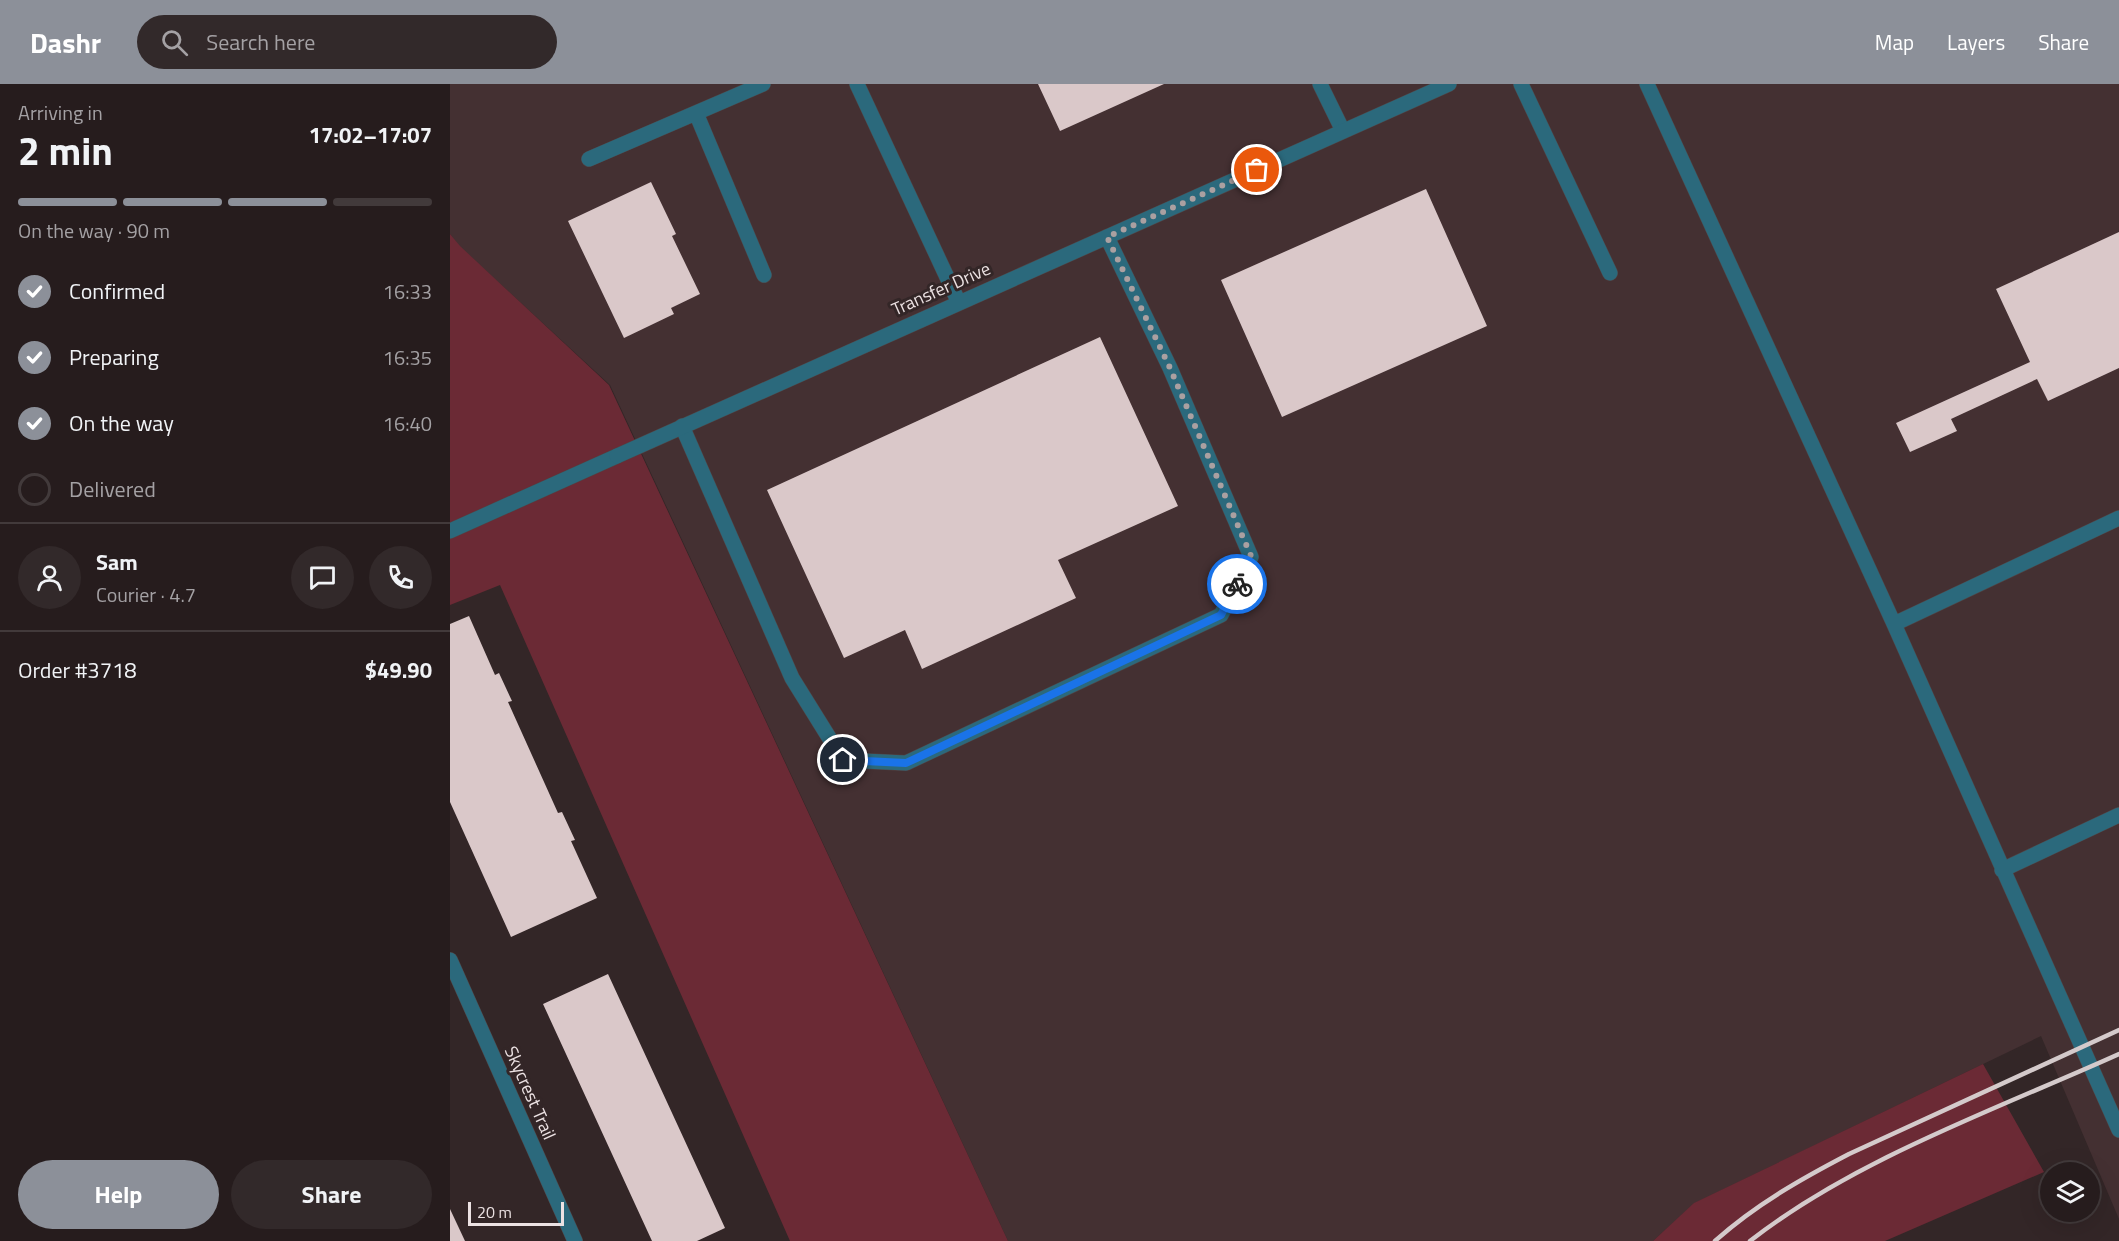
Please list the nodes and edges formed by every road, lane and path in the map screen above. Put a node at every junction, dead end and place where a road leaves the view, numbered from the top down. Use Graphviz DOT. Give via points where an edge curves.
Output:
graph roads {
  1 [pos="763,84"];
  2 [pos="857,84"];
  3 [pos="1320,84"];
  4 [pos="1449,84"];
  5 [pos="1521,84"];
  6 [pos="1647,84"];
  7 [pos="696,113"];
  8 [pos="1343,131"];
  9 [pos="589,159"];
  10 [pos="1107,237"];
  11 [pos="1610,273"];
  12 [pos="764,274"];
  13 [pos="959,303"];
  14 [pos="682,426"];
  15 [pos="2119,518"];
  16 [pos="450,531"];
  17 [pos="1894,624"];
  18 [pos="2119,815"];
  19 [pos="2002,870"];
  20 [pos="450,960"];
  21 [pos="2119,1130"];
  22 [pos="575,1241"];
  1 -- 7 [label="street"];
  2 -- 13 [label="street"];
  3 -- 8 [label="street"];
  4 -- 8 [label="street, Transfer Drive"];
  5 -- 11 [label="street"];
  6 -- 17 [label="street"];
  7 -- 9 [label="street"];
  7 -- 12 [label="street"];
  8 -- 10 [label="street, Transfer Drive"];
  10 -- 13 [label="street, Transfer Drive"];
  10 -- 14 [label="street" via="1170,368 1251,556 1221,615 906,763 843,760 792,678"];
  13 -- 14 [label="street, Transfer Drive"];
  14 -- 16 [label="street, Transfer Drive"];
  15 -- 17 [label="street"];
  17 -- 19 [label="street"];
  18 -- 19 [label="street"];
  19 -- 21 [label="street"];
  20 -- 22 [label="street, Skycrest Trail"];
}
